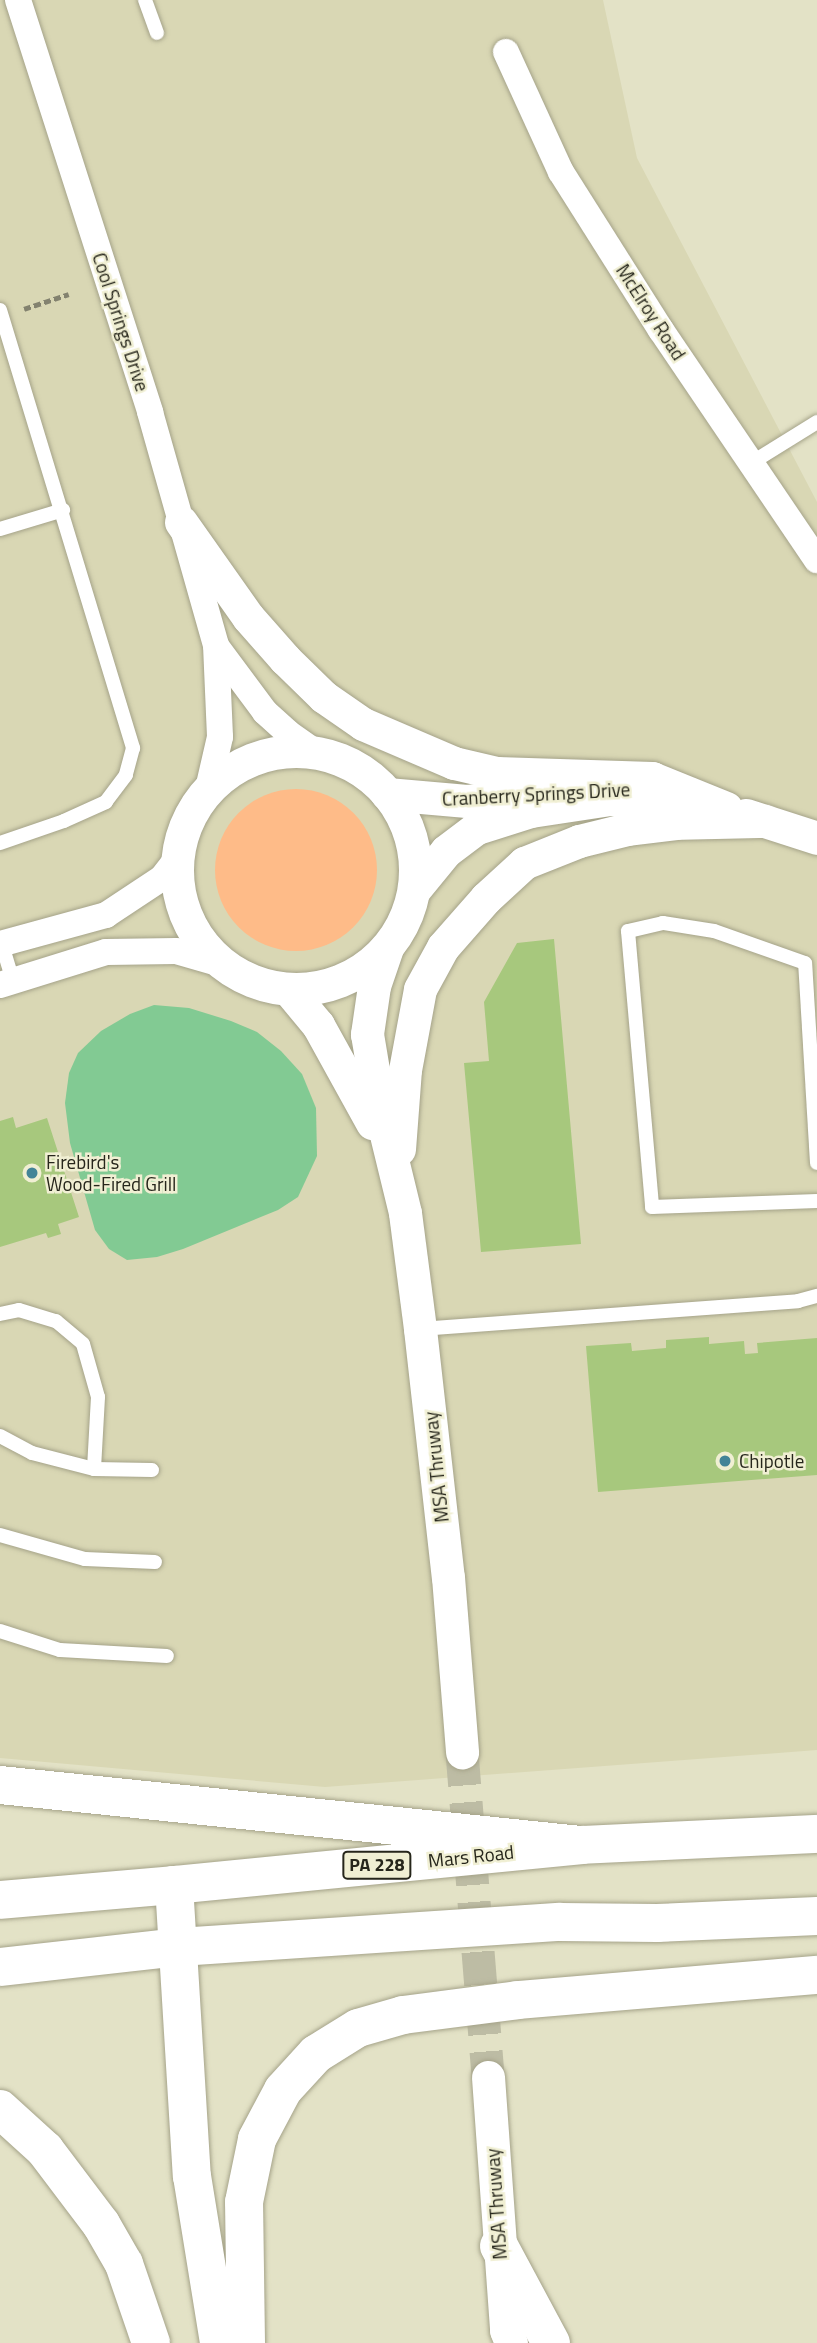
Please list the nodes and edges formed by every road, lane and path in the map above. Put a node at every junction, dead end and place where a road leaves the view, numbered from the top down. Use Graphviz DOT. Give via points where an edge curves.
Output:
graph roads {
  1 [pos="18,0"];
  2 [pos="145,0"];
  3 [pos="157,33"];
  4 [pos="506,52"];
  5 [pos="69,294"];
  6 [pos="23,309"];
  7 [pos="0,310"];
  8 [pos="817,422"];
  9 [pos="751,463"];
  10 [pos="63,510"];
  11 [pos="181,522"];
  12 [pos="0,529"];
  13 [pos="817,560"];
  14 [pos="216,645"];
  15 [pos="315,752"];
  16 [pos="208,789"];
  17 [pos="387,794"];
  18 [pos="726,808"];
  19 [pos="765,821"];
  20 [pos="817,838"];
  21 [pos="0,843"];
  22 [pos="176,860"];
  23 [pos="414,890"];
  24 [pos="1,942"];
  25 [pos="387,948"];
  26 [pos="221,964"];
  27 [pos="6,983"];
  28 [pos="288,989"];
  29 [pos="817,1163"];
  30 [pos="399,1183"];
  31 [pos="817,1201"];
  32 [pos="817,1296"];
  33 [pos="0,1314"];
  34 [pos="420,1329"];
  35 [pos="0,1436"];
  36 [pos="94,1469"];
  37 [pos="152,1470"];
  38 [pos="0,1535"];
  39 [pos="155,1562"];
  40 [pos="0,1632"];
  41 [pos="167,1656"];
  42 [pos="462,1752"];
  43 [pos="0,1785"];
  44 [pos="817,1833"];
  45 [pos="580,1845"];
  46 [pos="174,1885"];
  47 [pos="0,1900"];
  48 [pos="817,1916"];
  49 [pos="179,1947"];
  50 [pos="0,1967"];
  51 [pos="817,1975"];
  52 [pos="755,1981"];
  53 [pos="817,1995"];
  54 [pos="488,2077"];
  55 [pos="0,2109"];
  56 [pos="499,2246"];
  57 [pos="506,2339"];
  58 [pos="151,2343"];
  59 [pos="219,2343"];
  60 [pos="246,2343"];
  61 [pos="551,2343"];
  1 -- 11 [label="street, Cool Springs Drive"];
  2 -- 3 [label="lane"];
  4 -- 9 [label="street, McElroy Road" via="561,172"];
  5 -- 6 [label="path"];
  7 -- 10 [label="lane"];
  8 -- 9 [label="lane"];
  9 -- 13 [label="street, McElroy Road"];
  10 -- 12 [label="lane"];
  10 -- 21 [label="lane" via="132,748 126,775 106,802"];
  11 -- 14 [label="street, Cool Springs Drive"];
  11 -- 18 [label="street" via="248,617 285,659 363,724 454,763 497,773 652,778"];
  14 -- 15 [label="street, Cool Springs Drive" via="265,712"];
  14 -- 16 [label="street, Cool Springs Drive" via="220,737"];
  15 -- 16 [label="street" via="276,752 257,758 222,776"];
  15 -- 17 [label="street" via="352,765"];
  16 -- 22 [label="street" via="186,822"];
  17 -- 18 [label="street, Cranberry Springs Drive" via="467,801 653,789"];
  17 -- 23 [label="street" via="412,841"];
  18 -- 19 [label="street, Cranberry Springs Drive"];
  18 -- 23 [label="street, Cranberry Springs Drive" via="610,799 531,811 477,828 446,851"];
  19 -- 20 [label="street, Cranberry Springs Drive"];
  19 -- 30 [label="street" via="676,823 579,841 524,863 485,898 443,947 420,989 405,1070"];
  22 -- 24 [label="street" via="162,878 106,915"];
  22 -- 26 [label="street" via="186,918"];
  23 -- 25 [label="street" via="405,919"];
  24 -- 27 [label="lane"];
  25 -- 28 [label="street" via="352,976 314,988"];
  25 -- 30 [label="street, MSA Thruway" via="374,986 367,1034"];
  26 -- 27 [label="street" via="176,951 106,952"];
  26 -- 28 [label="street" via="255,983"];
  28 -- 30 [label="street, MSA Thruway" via="336,1055"];
  29 -- 31 [label="lane" via="805,963 714,931 663,923 628,931 652,1207"];
  30 -- 34 [label="street, MSA Thruway"];
  32 -- 34 [label="lane"];
  33 -- 36 [label="lane" via="19,1310 56,1321 83,1344 98,1397"];
  34 -- 42 [label="street, MSA Thruway"];
  35 -- 36 [label="lane" via="32,1453"];
  36 -- 37 [label="lane"];
  38 -- 39 [label="lane" via="85,1559"];
  40 -- 41 [label="lane" via="60,1650"];
  43 -- 45 [label="main road"];
  44 -- 45 [label="main road, Mars Road / PA 228"];
  45 -- 46 [label="main road, Mars Road / PA 228"];
  46 -- 47 [label="main road, Mars Road / PA 228"];
  46 -- 49 [label="main road"];
  48 -- 49 [label="main road" via="560,1923"];
  49 -- 50 [label="main road"];
  49 -- 59 [label="main road" via="192,2176"];
  51 -- 52 [label="main road"];
  52 -- 53 [label="main road"];
  52 -- 60 [label="main road" via="518,2000 403,2015 358,2028 316,2054 283,2091 257,2139 244,2202"];
  54 -- 56 [label="street, MSA Thruway"];
  55 -- 58 [label="main road" via="44,2150 102,2224 124,2264"];
  56 -- 57 [label="street, MSA Thruway"];
  56 -- 61 [label="main road"];
}
